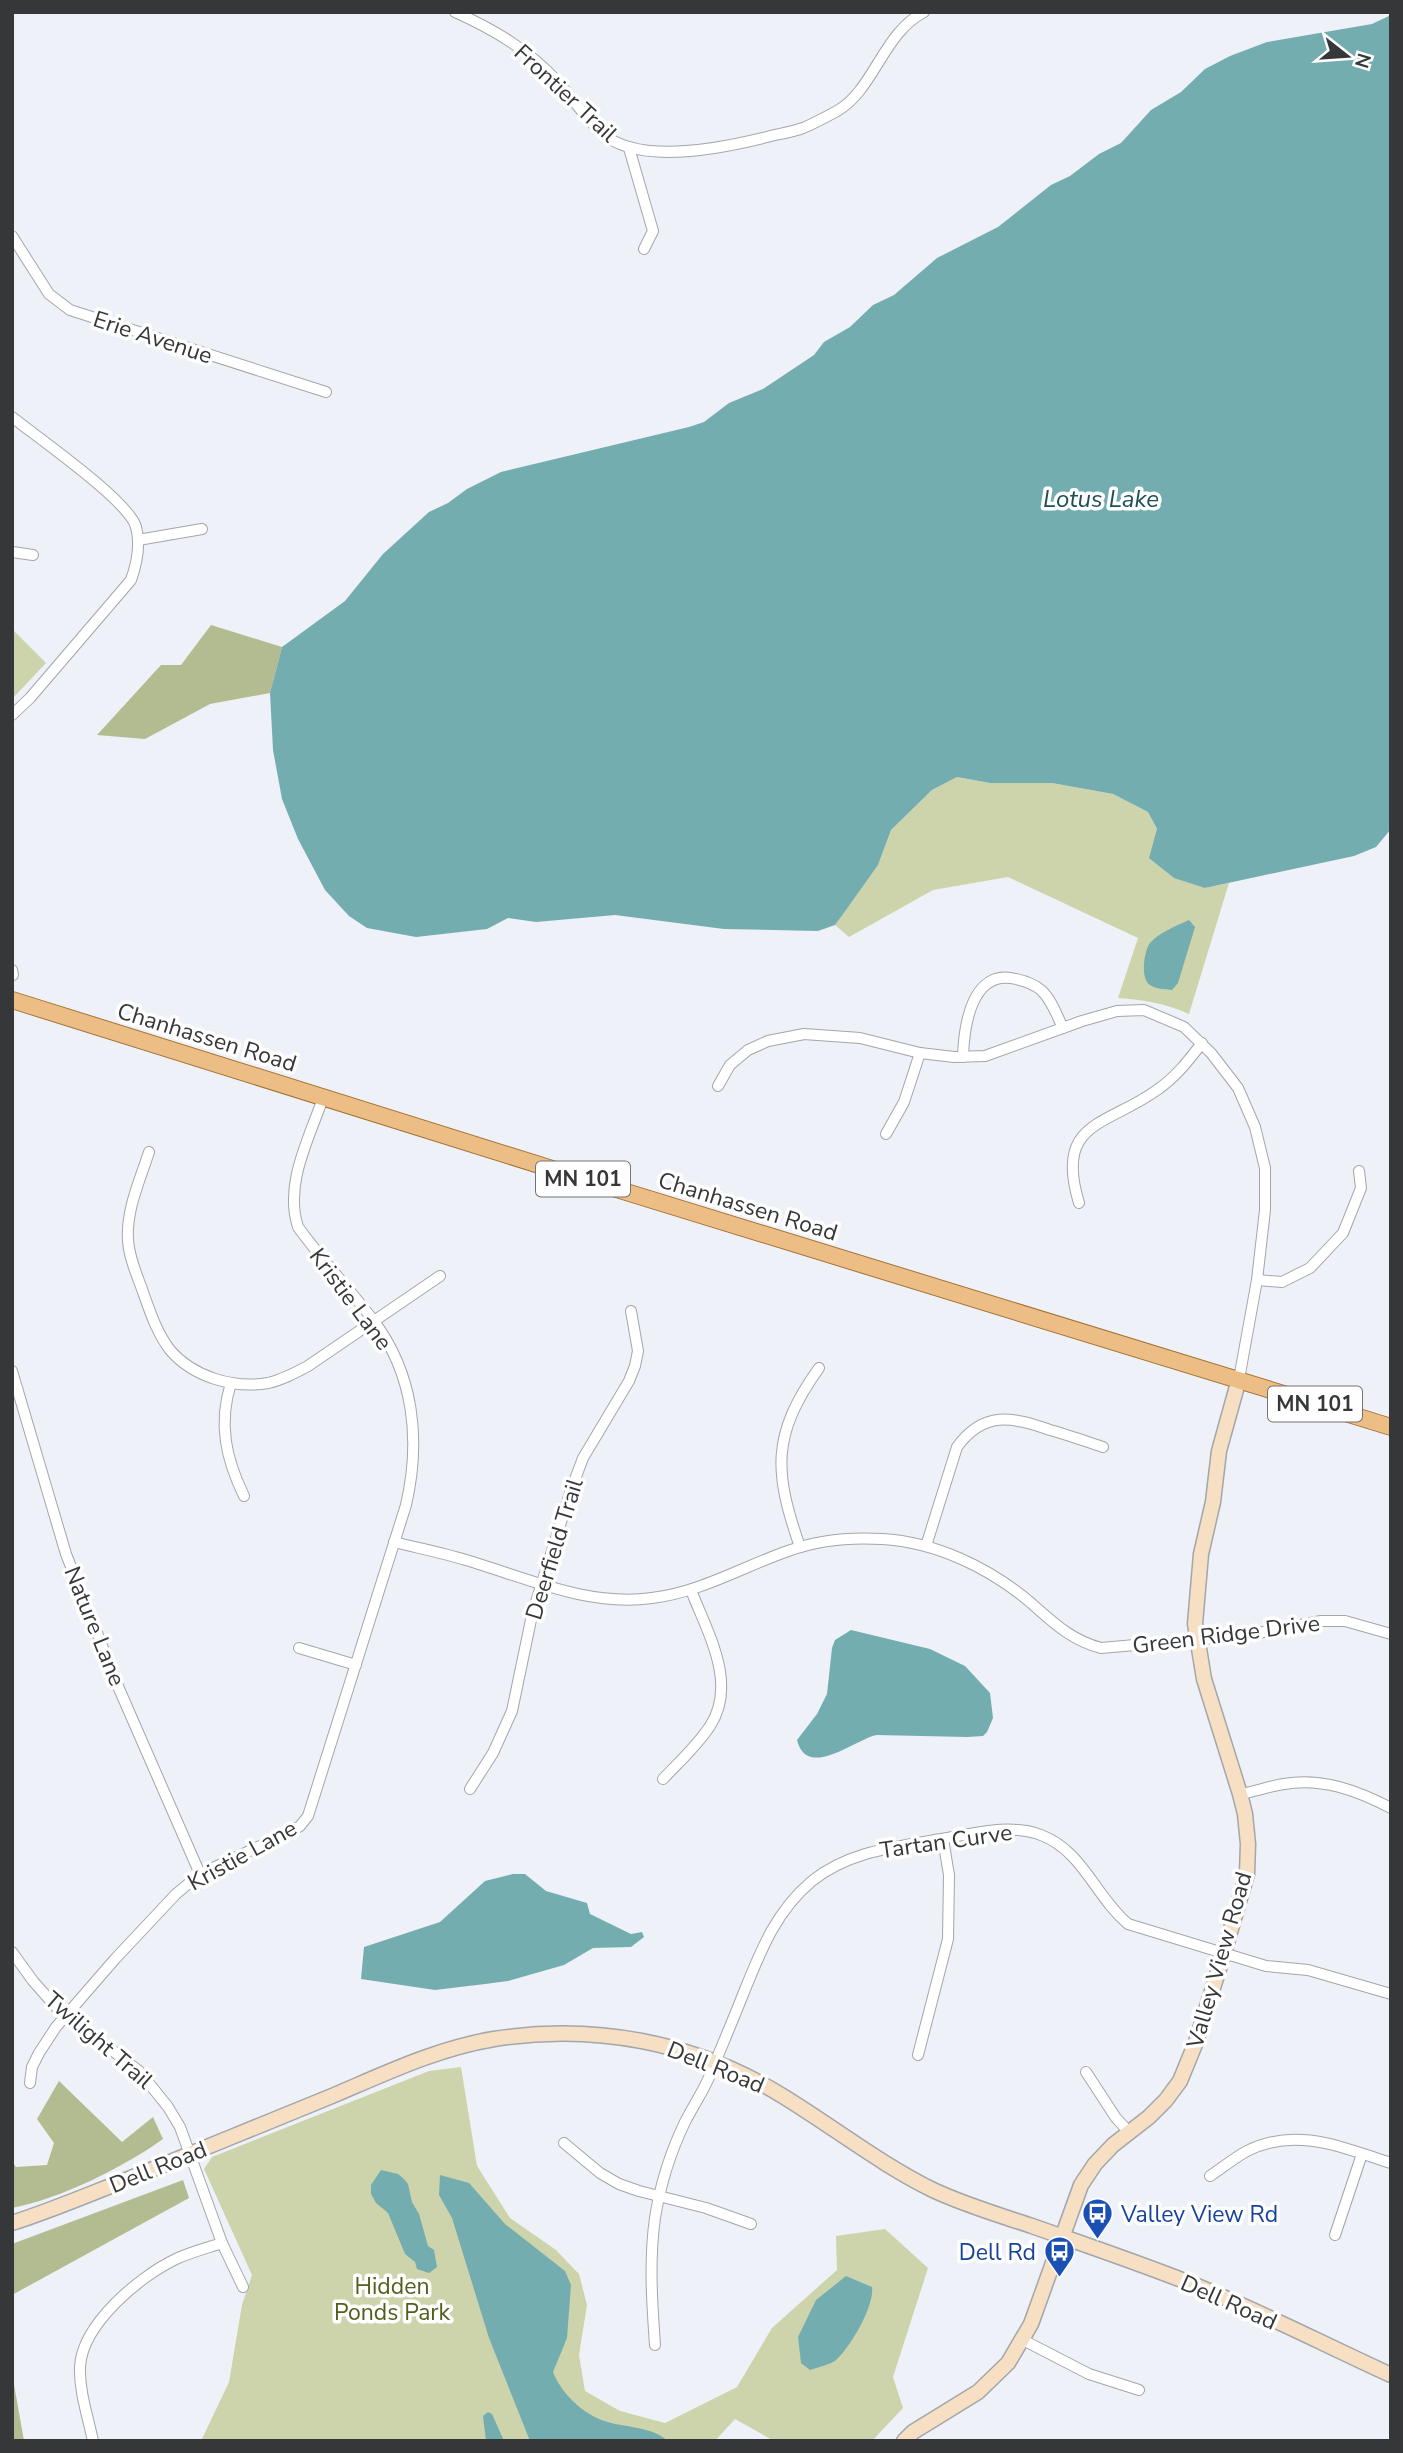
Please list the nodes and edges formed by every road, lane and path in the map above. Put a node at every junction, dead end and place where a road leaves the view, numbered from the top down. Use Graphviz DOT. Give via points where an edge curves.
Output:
graph roads {
  1 [pos="455,12"];
  2 [pos="924,12"];
  3 [pos="629,148"];
  4 [pos="12,236"];
  5 [pos="644,249"];
  6 [pos="327,392"];
  7 [pos="12,417"];
  8 [pos="202,530"];
  9 [pos="138,540"];
  10 [pos="12,552"];
  11 [pos="33,555"];
  12 [pos="12,715"];
  13 [pos="12,1000"];
  14 [pos="1063,1028"];
  15 [pos="1202,1043"];
  16 [pos="920,1053"];
  17 [pos="963,1056"];
  18 [pos="718,1086"];
  19 [pos="323,1098"];
  20 [pos="886,1134"];
  21 [pos="149,1152"];
  22 [pos="1359,1171"];
  23 [pos="1079,1203"];
  24 [pos="440,1276"];
  25 [pos="1257,1280"];
  26 [pos="631,1311"];
  27 [pos="374,1321"];
  28 [pos="819,1368"];
  29 [pos="12,1371"];
  30 [pos="1239,1379"];
  31 [pos="231,1383"];
  32 [pos="1391,1427"];
  33 [pos="1103,1447"];
  34 [pos="244,1496"];
  35 [pos="394,1542"];
  36 [pos="926,1546"];
  37 [pos="800,1547"];
  38 [pos="541,1584"];
  39 [pos="691,1590"];
  40 [pos="1391,1634"];
  41 [pos="1198,1641"];
  42 [pos="299,1648"];
  43 [pos="356,1665"];
  44 [pos="663,1779"];
  45 [pos="470,1789"];
  46 [pos="1240,1794"];
  47 [pos="1391,1808"];
  48 [pos="943,1839"];
  49 [pos="200,1874"];
  50 [pos="12,1952"];
  51 [pos="1224,1953"];
  52 [pos="1391,1994"];
  53 [pos="66,2016"];
  54 [pos="918,2055"];
  55 [pos="715,2062"];
  56 [pos="1086,2072"];
  57 [pos="30,2083"];
  58 [pos="1129,2133"];
  59 [pos="564,2143"];
  60 [pos="190,2154"];
  61 [pos="1362,2154"];
  62 [pos="1391,2163"];
  63 [pos="1210,2176"];
  64 [pos="660,2196"];
  65 [pos="12,2223"];
  66 [pos="751,2224"];
  67 [pos="1335,2235"];
  68 [pos="1062,2236"];
  69 [pos="222,2243"];
  70 [pos="243,2287"];
  71 [pos="1023,2340"];
  72 [pos="655,2345"];
  73 [pos="1391,2375"];
  74 [pos="1139,2390"];
  75 [pos="93,2441"];
  76 [pos="904,2441"];
  1 -- 3 [label="street, Frontier Trail" via="532,56 601,133"];
  2 -- 3 [label="street, Frontier Trail" via="904,28 846,104 801,129 720,148"];
  3 -- 5 [label="street" via="653,231"];
  4 -- 6 [label="street, Erie Avenue" via="49,294 70,310"];
  7 -- 9 [label="street" via="118,502 136,526"];
  8 -- 9 [label="street"];
  9 -- 12 [label="street" via="138,562 131,580"];
  10 -- 11 [label="street"];
  13 -- 19 [label="main road, Chanhassen Road / MN 101"];
  14 -- 15 [label="street" via="1117,1011 1144,1010 1184,1027"];
  14 -- 17 [label="street" via="985,1056"];
  14 -- 17 [label="street" via="1040,989 1005,976 978,992 964,1027"];
  15 -- 23 [label="street" via="1178,1074 1133,1105 1091,1126 1082,1137 1073,1160"];
  15 -- 25 [label="street" via="1238,1088 1255,1127 1265,1168"];
  16 -- 17 [label="street"];
  16 -- 18 [label="street" via="860,1038 804,1034 748,1050 730,1065"];
  16 -- 20 [label="street" via="904,1102"];
  19 -- 27 [label="street, Kristie Lane" via="297,1174 292,1210 298,1227"];
  19 -- 30 [label="main road, Chanhassen Road / MN 101"];
  21 -- 31 [label="street" via="131,1209 128,1242 150,1314 172,1351 187,1365"];
  22 -- 25 [label="street" via="1361,1188 1343,1233 1310,1268 1282,1282"];
  24 -- 27 [label="street"];
  25 -- 30 [label="street"];
  26 -- 38 [label="street, Deerfield Trail" via="638,1351 635,1366 583,1458"];
  27 -- 31 [label="street" via="288,1377 268,1383"];
  27 -- 35 [label="street, Kristie Lane" via="406,1386 415,1445"];
  28 -- 37 [label="street" via="792,1410 780,1461 782,1487"];
  29 -- 49 [label="street, Nature Lane" via="66,1554"];
  30 -- 32 [label="main road, Chanhassen Road / MN 101"];
  30 -- 41 [label="street, Valley View Road" via="1219,1451 1201,1554 1195,1625"];
  31 -- 34 [label="street" via="224,1437"];
  33 -- 36 [label="street" via="1024,1421 992,1420 978,1426 957,1447"];
  35 -- 38 [label="street, Green Ridge Drive"];
  35 -- 43 [label="street, Kristie Lane"];
  36 -- 37 [label="street, Green Ridge Drive" via="844,1538"];
  36 -- 41 [label="street, Green Ridge Drive" via="1004,1582 1055,1626 1084,1644 1119,1648"];
  37 -- 39 [label="street, Green Ridge Drive"];
  38 -- 39 [label="street, Green Ridge Drive" via="625,1600"];
  38 -- 45 [label="street, Deerfield Trail" via="512,1711"];
  39 -- 44 [label="street" via="718,1659 722,1687 712,1723"];
  40 -- 41 [label="street, Green Ridge Drive" via="1345,1621 1321,1621"];
  41 -- 46 [label="street, Valley View Road" via="1204,1679"];
  42 -- 43 [label="street"];
  43 -- 49 [label="street, Kristie Lane" via="309,1815 288,1833"];
  46 -- 47 [label="street" via="1309,1782 1354,1791"];
  46 -- 51 [label="street, Valley View Road" via="1248,1844 1247,1874"];
  48 -- 51 [label="street, Tartan Curve" via="996,1830 1039,1834 1075,1857 1114,1912 1128,1924"];
  48 -- 54 [label="street" via="949,1875 948,1939"];
  48 -- 55 [label="street, Tartan Curve" via="861,1854 814,1879 795,1896 765,1941"];
  49 -- 53 [label="street, Kristie Lane" via="154,1917"];
  50 -- 53 [label="street, Twilight Trail"];
  51 -- 52 [label="street, Tartan Curve" via="1266,1966 1308,1970"];
  51 -- 58 [label="street, Valley View Road" via="1180,2081 1149,2118"];
  53 -- 57 [label="street, Kristie Lane" via="38,2053"];
  53 -- 60 [label="street, Twilight Trail" via="155,2088 180,2127"];
  55 -- 60 [label="street, Dell Road" via="611,2035 560,2033 490,2040 413,2063"];
  55 -- 64 [label="street, Tartan Curve" via="684,2124"];
  55 -- 68 [label="street, Dell Road" via="779,2094 933,2190"];
  56 -- 58 [label="street"];
  58 -- 68 [label="street, Valley View Road" via="1095,2164 1081,2185"];
  59 -- 64 [label="street" via="619,2184"];
  60 -- 65 [label="street, Dell Road"];
  60 -- 69 [label="street, Twilight Trail"];
  61 -- 62 [label="street"];
  61 -- 63 [label="street" via="1331,2143 1288,2139 1246,2151"];
  61 -- 67 [label="street"];
  64 -- 66 [label="street"];
  64 -- 72 [label="street, Tartan Curve" via="652,2258"];
  68 -- 71 [label="street, Valley View Road"];
  68 -- 73 [label="street, Dell Road" via="1188,2282"];
  69 -- 70 [label="street, Twilight Trail"];
  69 -- 75 [label="street" via="153,2271 90,2334 80,2367"];
  71 -- 74 [label="street" via="1089,2374"];
  71 -- 76 [label="street, Valley View Road" via="1008,2363 978,2392"];
}
